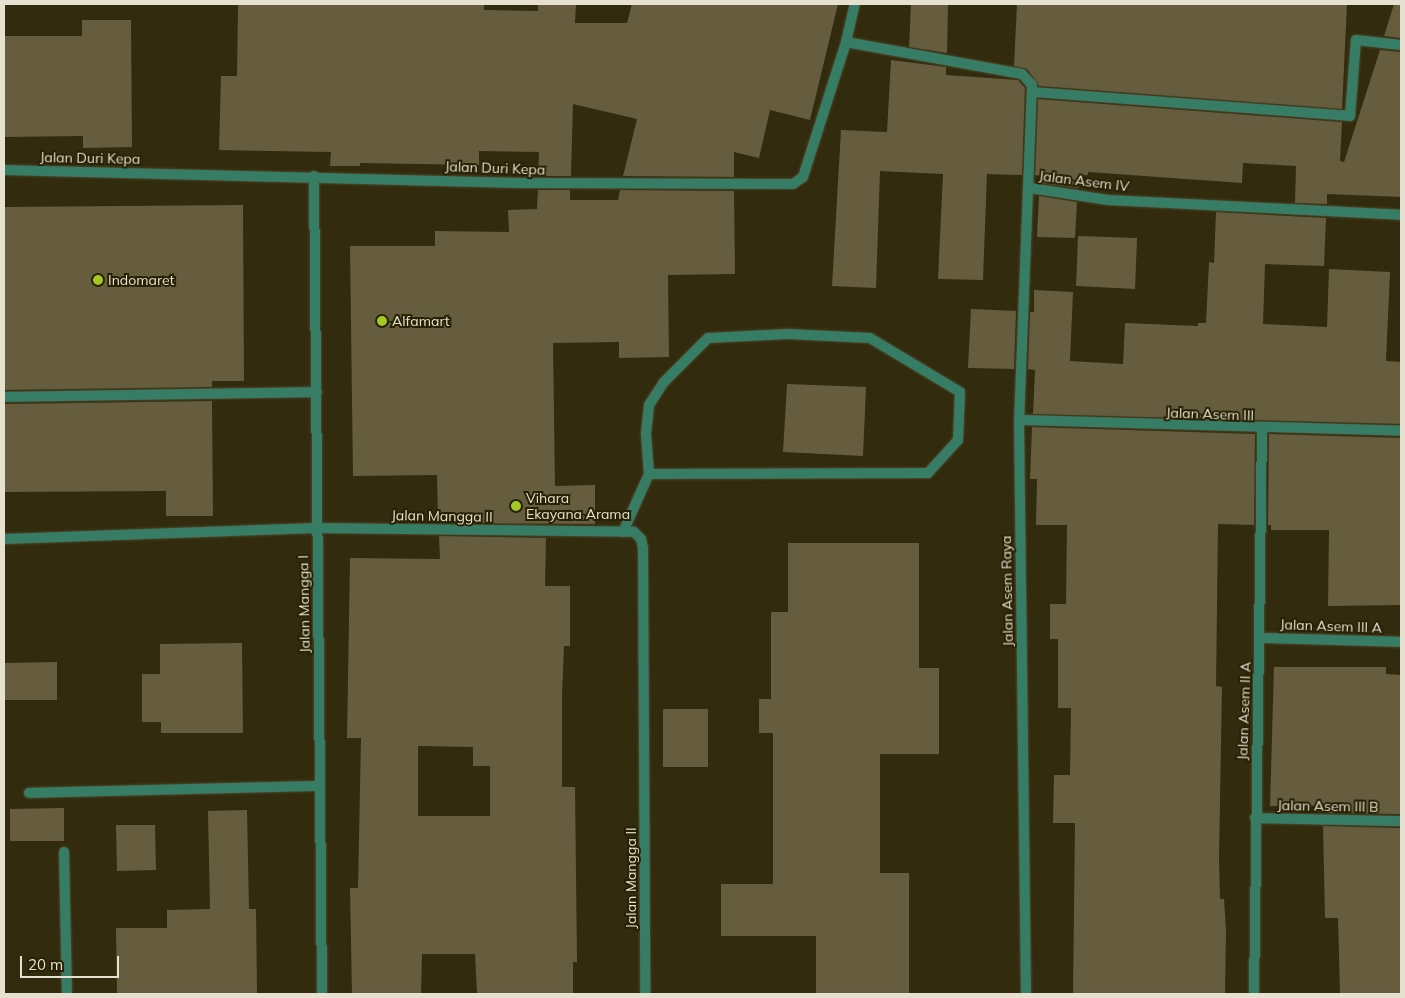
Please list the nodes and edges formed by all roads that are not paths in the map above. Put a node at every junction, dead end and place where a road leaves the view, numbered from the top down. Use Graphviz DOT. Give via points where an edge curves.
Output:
graph roads {
  1 [pos="854,4"];
  2 [pos="846,42"];
  3 [pos="1401,45"];
  4 [pos="1033,92"];
  5 [pos="4,170"];
  6 [pos="314,176"];
  7 [pos="1030,188"];
  8 [pos="1401,215"];
  9 [pos="317,392"];
  10 [pos="4,398"];
  11 [pos="1018,420"];
  12 [pos="1262,429"];
  13 [pos="1401,431"];
  14 [pos="649,474"];
  15 [pos="317,528"];
  16 [pos="623,532"];
  17 [pos="4,539"];
  18 [pos="1261,638"];
  19 [pos="1401,642"];
  20 [pos="320,786"];
  21 [pos="30,793"];
  22 [pos="1255,818"];
  23 [pos="1401,821"];
  24 [pos="64,852"];
  25 [pos="67,994"];
  26 [pos="322,994"];
  27 [pos="645,994"];
  28 [pos="1026,994"];
  29 [pos="1254,994"];
  1 -- 2 [label="street, Jalan Duri Kepa"];
  2 -- 4 [label="street" via="1022,74 1029,78"];
  2 -- 6 [label="street, Jalan Duri Kepa" via="803,177 793,184 521,183"];
  3 -- 4 [label="street" via="1356,40 1350,116"];
  4 -- 7 [label="street, Jalan Asem IV"];
  5 -- 6 [label="street, Jalan Duri Kepa"];
  6 -- 9 [label="street"];
  7 -- 8 [label="street, Jalan Asem IV" via="1108,200"];
  7 -- 11 [label="street, Jalan Asem Raya"];
  9 -- 10 [label="street"];
  9 -- 15 [label="street"];
  11 -- 12 [label="street, Jalan Asem III"];
  11 -- 28 [label="street, Jalan Asem Raya"];
  12 -- 13 [label="street, Jalan Asem III"];
  12 -- 18 [label="street, Jalan Asem II A"];
  14 -- 14 [label="street" via="646,434 650,405 664,382 708,338 788,334 870,338 960,392 958,440 928,472"];
  14 -- 16 [label="street"];
  15 -- 16 [label="street, Jalan Mangga II"];
  15 -- 17 [label="street"];
  15 -- 20 [label="street, Jalan Mangga I"];
  16 -- 27 [label="street, Jalan Mangga II" via="634,532 641,539 643,548"];
  18 -- 19 [label="street, Jalan Asem III A"];
  18 -- 22 [label="street, Jalan Asem II A"];
  20 -- 21 [label="street"];
  20 -- 26 [label="street, Jalan Mangga I"];
  22 -- 23 [label="street, Jalan Asem III B"];
  22 -- 29 [label="street, Jalan Asem II A"];
  24 -- 25 [label="street"];
}
